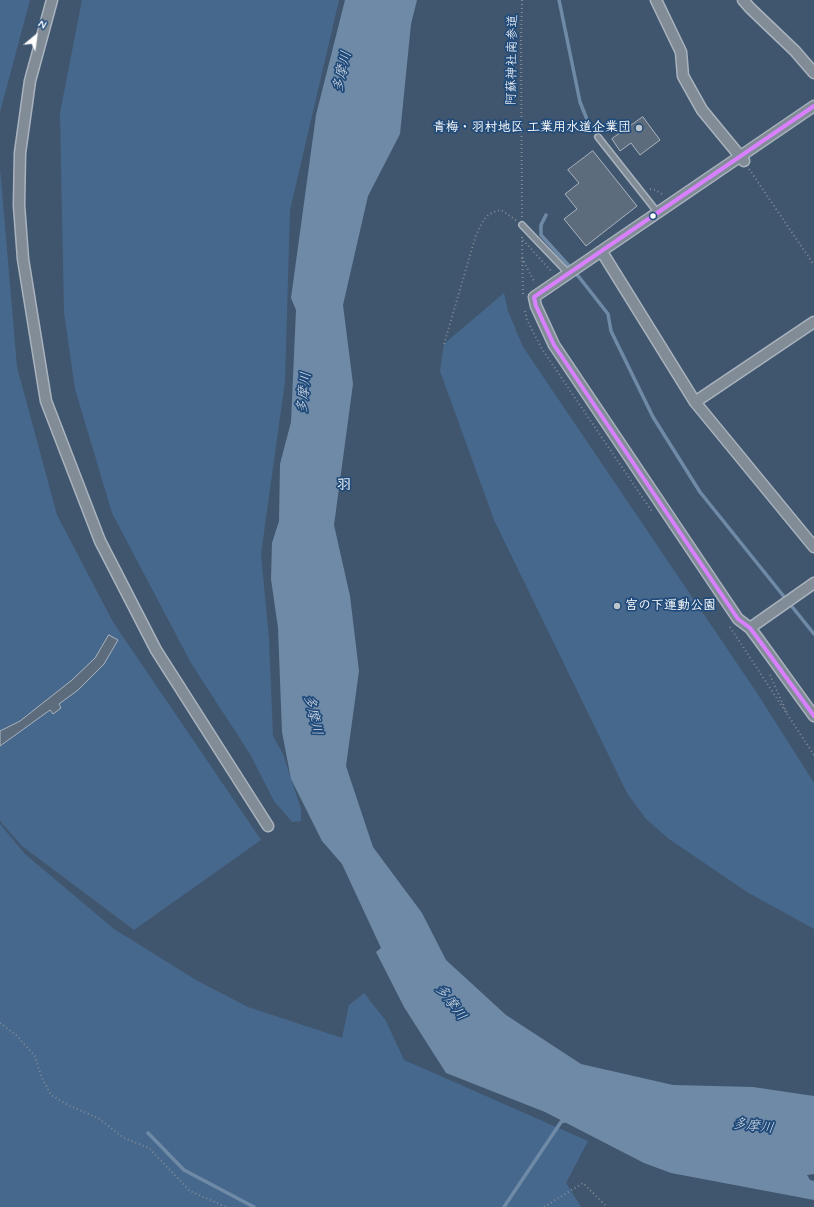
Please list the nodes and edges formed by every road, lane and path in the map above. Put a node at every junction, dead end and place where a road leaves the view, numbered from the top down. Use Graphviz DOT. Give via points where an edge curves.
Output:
graph roads {
  1 [pos="52,0"];
  2 [pos="522,0"];
  3 [pos="657,0"];
  4 [pos="743,0"];
  5 [pos="814,73"];
  6 [pos="814,106"];
  7 [pos="598,137"];
  8 [pos="742,159"];
  9 [pos="642,193"];
  10 [pos="668,197"];
  11 [pos="658,214"];
  12 [pos="522,225"];
  13 [pos="523,240"];
  14 [pos="602,252"];
  15 [pos="522,258"];
  16 [pos="814,265"];
  17 [pos="572,272"];
  18 [pos="547,276"];
  19 [pos="542,280"];
  20 [pos="524,301"];
  21 [pos="814,322"];
  22 [pos="444,344"];
  23 [pos="695,402"];
  24 [pos="814,547"];
  25 [pos="814,583"];
  26 [pos="750,628"];
  27 [pos="758,660"];
  28 [pos="754,663"];
  29 [pos="768,672"];
  30 [pos="814,716"];
  31 [pos="814,755"];
  32 [pos="268,826"];
  33 [pos="0,1023"];
  34 [pos="226,1207"];
  35 [pos="544,1207"];
  36 [pos="607,1207"];
  1 -- 32 [label="street" via="30,81 23,121 19,204 23,259 46,401 100,541 156,650"];
  2 -- 12 [label="path, 阿蘇神社南参道"];
  3 -- 8 [label="street" via="681,52 683,76 702,110"];
  4 -- 5 [label="street"];
  6 -- 8 [label="street"];
  7 -- 9 [label="lane"];
  8 -- 11 [label="street"];
  8 -- 16 [label="path"];
  9 -- 10 [label="path" via="649,188"];
  9 -- 11 [label="lane"];
  11 -- 14 [label="street"];
  12 -- 13 [label="path, 阿蘇神社南参道"];
  12 -- 17 [label="lane"];
  12 -- 22 [label="path" via="502,210 491,212 483,220 476,234"];
  13 -- 15 [label="path, 阿蘇神社南参道"];
  13 -- 18 [label="path" via="552,272"];
  14 -- 17 [label="street"];
  14 -- 23 [label="street"];
  15 -- 19 [label="path" via="536,284"];
  15 -- 20 [label="path, 阿蘇神社南参道"];
  17 -- 26 [label="street" via="534,297 554,346 738,619"];
  21 -- 23 [label="street"];
  23 -- 24 [label="street"];
  25 -- 26 [label="street"];
  26 -- 30 [label="street"];
  27 -- 28 [label="path"];
  29 -- 31 [label="path" via="790,721"];
  33 -- 34 [label="path" via="36,1056 41,1076 51,1095 98,1118 124,1138 149,1148 190,1191"];
  35 -- 36 [label="path" via="583,1183"];
}
